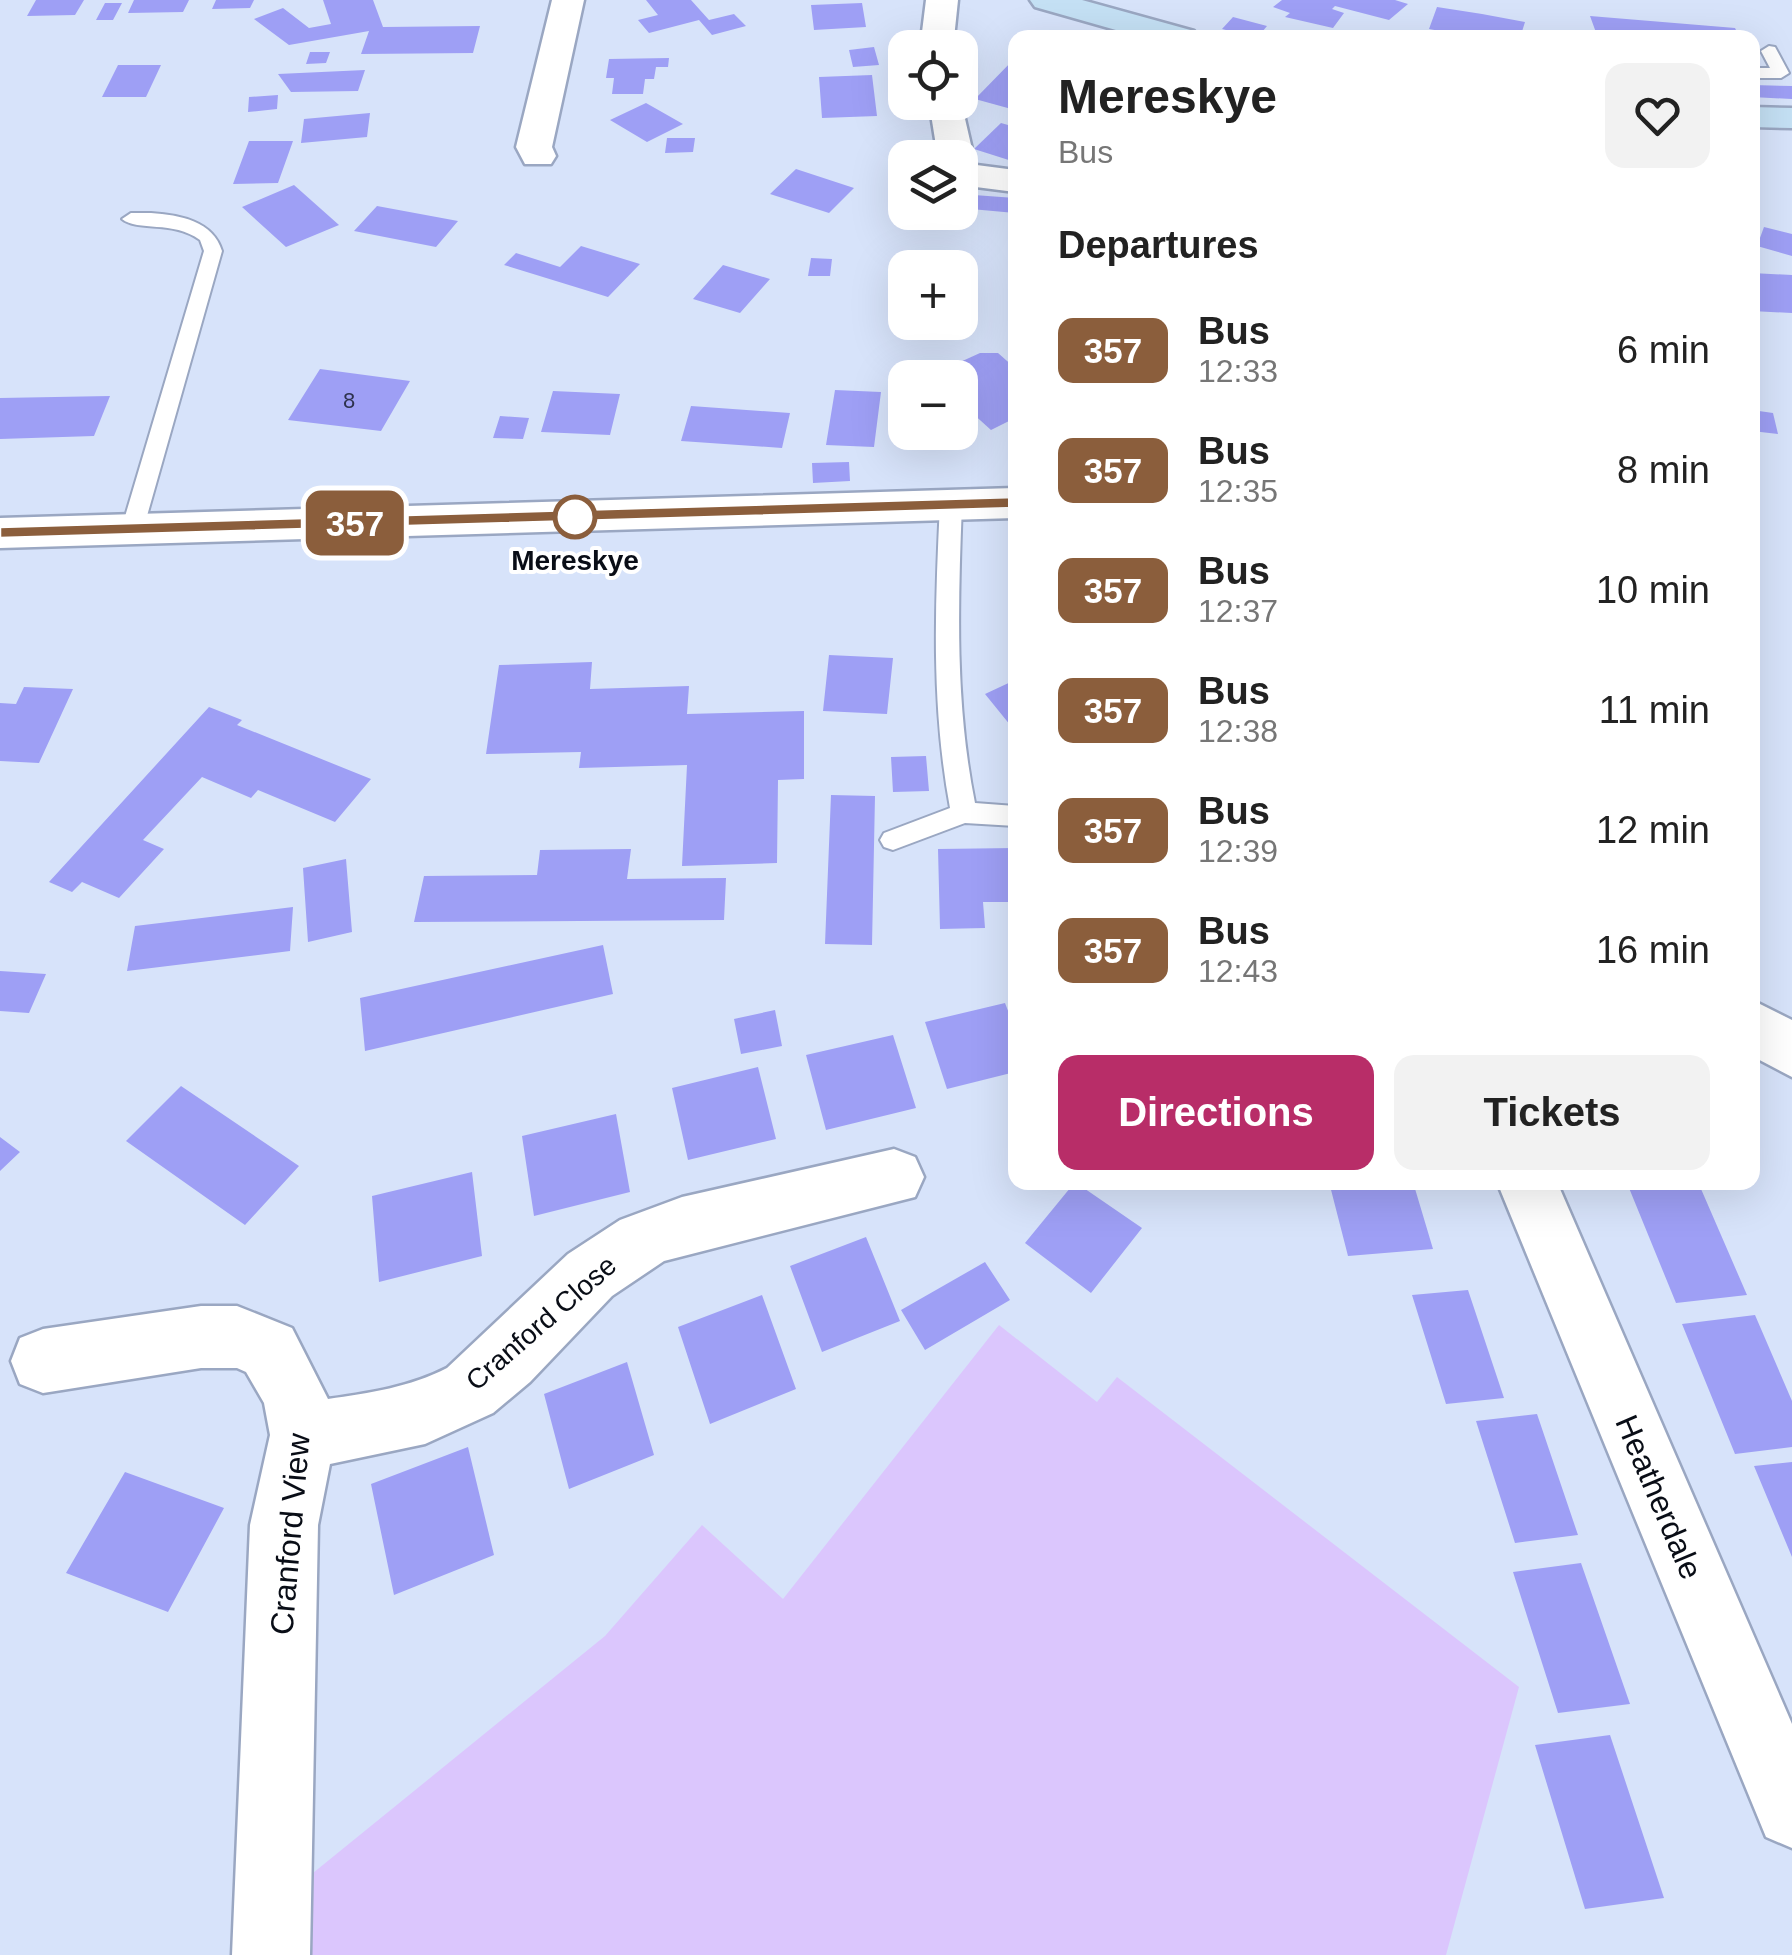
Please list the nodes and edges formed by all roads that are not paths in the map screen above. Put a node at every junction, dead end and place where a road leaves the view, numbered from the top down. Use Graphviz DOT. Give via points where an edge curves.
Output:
graph roads {
  1 [pos="568,0"];
  2 [pos="942,0"];
  3 [pos="1046,0"];
  4 [pos="938,30"];
  5 [pos="1153,30"];
  6 [pos="1769,51"];
  7 [pos="1760,73"];
  8 [pos="1760,116"];
  9 [pos="1792,118"];
  10 [pos="538,156"];
  11 [pos="978,176"];
  12 [pos="1008,179"];
  13 [pos="130,220"];
  14 [pos="1008,502"];
  15 [pos="951,504"];
  16 [pos="132,530"];
  17 [pos="0,533"];
  18 [pos="964,813"];
  19 [pos="1008,816"];
  20 [pos="893,840"];
  21 [pos="1760,1030"];
  22 [pos="1792,1052"];
  23 [pos="894,1177"];
  24 [pos="1530,1190"];
  25 [pos="43,1361"];
  26 [pos="303,1435"];
  27 [pos="1792,1811"];
  28 [pos="270,1955"];
  1 -- 10 [label="street" via="534,148"];
  2 -- 4 [label="street"];
  3 -- 5 [label="street"];
  6 -- 7 [label="lane" via="1781,73"];
  8 -- 9 [label="street"];
  11 -- 12 [label="street"];
  13 -- 16 [label="lane" via="158,217 192,227 209,238 213,251"];
  14 -- 15 [label="street"];
  15 -- 16 [label="street"];
  15 -- 18 [label="lane" via="944,642 948,727"];
  16 -- 17 [label="street"];
  18 -- 19 [label="lane"];
  18 -- 20 [label="lane"];
  21 -- 22 [label="street"];
  23 -- 26 [label="street, Cranford Close" via="667,1229 595,1272 488,1378 432,1410"];
  24 -- 27 [label="street, Heatherdale"];
  25 -- 26 [label="street, Cranford View" via="237,1336 269,1350 295,1394"];
  26 -- 28 [label="street, Cranford View" via="284,1524"];
}
